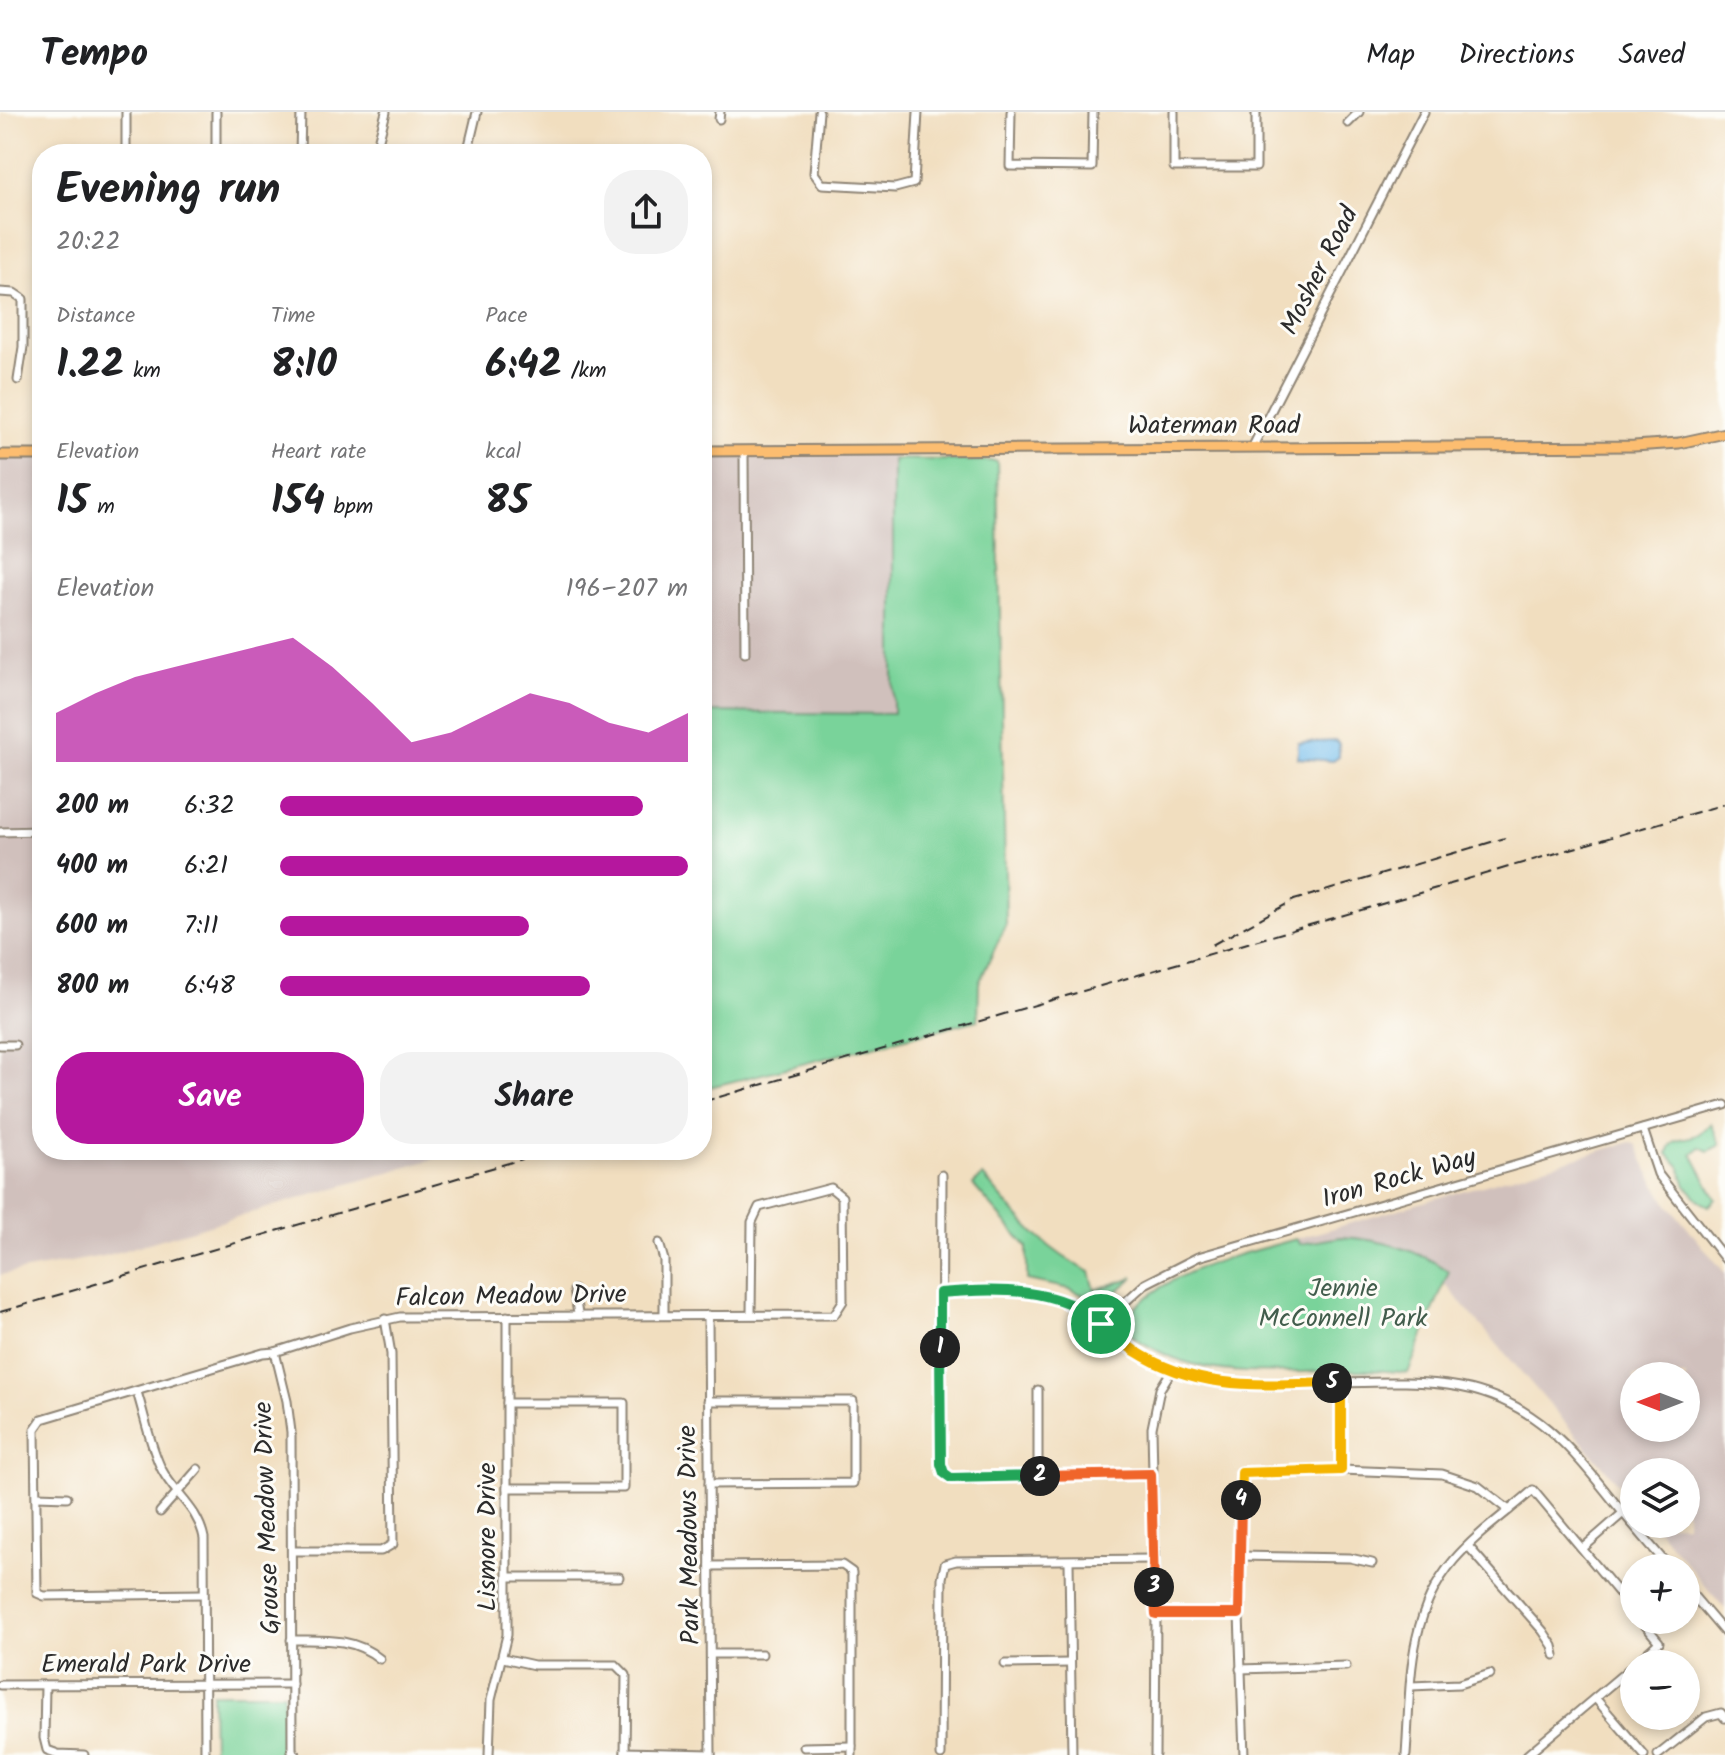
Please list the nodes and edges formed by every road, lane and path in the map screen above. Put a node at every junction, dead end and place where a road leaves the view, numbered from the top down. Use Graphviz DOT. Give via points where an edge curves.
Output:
graph roads {
  1 [pos="126,112"];
  2 [pos="216,112"];
  3 [pos="301,112"];
  4 [pos="386,112"];
  5 [pos="477,112"];
  6 [pos="819,112"];
  7 [pos="918,112"];
  8 [pos="1011,112"];
  9 [pos="1093,112"];
  10 [pos="1174,112"];
  11 [pos="1256,112"];
  12 [pos="1359,112"];
  13 [pos="1424,112"];
  14 [pos="1348,123"];
  15 [pos="126,144"];
  16 [pos="216,144"];
  17 [pos="300,144"];
  18 [pos="378,144"];
  19 [pos="469,144"];
  20 [pos="0,292"];
  21 [pos="18,380"];
  22 [pos="1725,433"];
  23 [pos="1252,448"];
  24 [pos="712,451"];
  25 [pos="744,451"];
  26 [pos="0,455"];
  27 [pos="32,455"];
  28 [pos="745,653"];
  29 [pos="32,831"];
  30 [pos="0,832"];
  31 [pos="0,1045"];
  32 [pos="15,1045"];
  33 [pos="1725,1105"];
  34 [pos="1643,1129"];
  35 [pos="942,1175"];
  36 [pos="659,1243"];
  37 [pos="1725,1259"];
  38 [pos="574,1290"];
  39 [pos="940,1293"];
  40 [pos="578,1314"];
  41 [pos="751,1314"];
  42 [pos="664,1315"];
  43 [pos="708,1315"];
  44 [pos="507,1316"];
  45 [pos="385,1319"];
  46 [pos="1101,1324"];
  47 [pos="275,1352"];
  48 [pos="1172,1370"];
  49 [pos="1341,1383"];
  50 [pos="1038,1390"];
  51 [pos="137,1392"];
  52 [pos="708,1401"];
  53 [pos="507,1403"];
  54 [pos="198,1469"];
  55 [pos="1341,1470"];
  56 [pos="1151,1474"];
  57 [pos="1038,1476"];
  58 [pos="709,1484"];
  59 [pos="507,1488"];
  60 [pos="178,1491"];
  61 [pos="37,1496"];
  62 [pos="67,1497"];
  63 [pos="1620,1509"];
  64 [pos="1509,1510"];
  65 [pos="160,1512"];
  66 [pos="1620,1516"];
  67 [pos="1644,1538"];
  68 [pos="1468,1546"];
  69 [pos="1583,1548"];
  70 [pos="292,1551"];
  71 [pos="1658,1554"];
  72 [pos="1240,1556"];
  73 [pos="1153,1559"];
  74 [pos="1069,1562"];
  75 [pos="1372,1563"];
  76 [pos="710,1566"];
  77 [pos="508,1577"];
  78 [pos="619,1577"];
  79 [pos="203,1594"];
  80 [pos="1620,1594"];
  81 [pos="1700,1604"];
  82 [pos="1156,1614"];
  83 [pos="1239,1614"];
  84 [pos="1725,1633"];
  85 [pos="1652,1634"];
  86 [pos="291,1640"];
  87 [pos="1650,1650"];
  88 [pos="711,1654"];
  89 [pos="762,1654"];
  90 [pos="1555,1655"];
  91 [pos="503,1658"];
  92 [pos="380,1659"];
  93 [pos="1070,1663"];
  94 [pos="1005,1664"];
  95 [pos="1346,1666"];
  96 [pos="1240,1669"];
  97 [pos="1490,1674"];
  98 [pos="1620,1677"];
  99 [pos="292,1684"];
  100 [pos="0,1685"];
  101 [pos="205,1685"];
  102 [pos="45,1686"];
  103 [pos="1411,1686"];
  104 [pos="1596,1699"];
  105 [pos="1725,1718"];
  106 [pos="804,1747"];
  107 [pos="852,1751"];
  108 [pos="625,1754"];
  109 [pos="711,1754"];
  110 [pos="84,1755"];
  111 [pos="205,1755"];
  112 [pos="296,1755"];
  113 [pos="489,1755"];
  114 [pos="941,1755"];
  115 [pos="1072,1755"];
  116 [pos="1155,1755"];
  117 [pos="1244,1755"];
  118 [pos="1406,1755"];
  119 [pos="1527,1755"];
  120 [pos="1644,1755"];
  121 [pos="1658,1755"];
  1 -- 15 [label="street"];
  2 -- 16 [label="street"];
  3 -- 17 [label="street"];
  4 -- 18 [label="street"];
  5 -- 19 [label="street"];
  6 -- 7 [label="street" via="814,173 822,184 895,188 914,183"];
  8 -- 9 [label="street" via="1010,166 1051,167 1092,167"];
  10 -- 11 [label="street" via="1174,167 1256,167"];
  12 -- 14 [label="street"];
  13 -- 23 [label="street, Mosher Road"];
  20 -- 21 [label="street" via="23,299"];
  22 -- 23 [label="main road, Waterman Road" via="1634,446"];
  23 -- 25 [label="main road, Waterman Road"];
  24 -- 25 [label="main road, Waterman Road"];
  25 -- 28 [label="street"];
  26 -- 27 [label="main road"];
  29 -- 30 [label="street"];
  31 -- 32 [label="street"];
  33 -- 34 [label="street, Iron Rock Way"];
  34 -- 37 [label="street" via="1658,1174"];
  34 -- 46 [label="street, Iron Rock Way" via="1198,1257 1145,1284"];
  35 -- 39 [label="street"];
  36 -- 42 [label="street"];
  38 -- 40 [label="street"];
  39 -- 46 [label="street" via="1043,1295 1089,1312"];
  39 -- 57 [label="street" via="944,1473 951,1478"];
  40 -- 42 [label="street, Falcon Meadow Drive"];
  40 -- 44 [label="street, Falcon Meadow Drive"];
  41 -- 41 [label="street, Falcon Meadow Drive" via="752,1222 759,1207 831,1188 842,1197 843,1301 834,1315"];
  41 -- 43 [label="street, Falcon Meadow Drive"];
  42 -- 43 [label="street, Falcon Meadow Drive"];
  43 -- 52 [label="street, Park Meadows Drive"];
  44 -- 45 [label="street, Falcon Meadow Drive"];
  44 -- 53 [label="street, Lismore Drive"];
  45 -- 47 [label="street, Falcon Meadow Drive"];
  45 -- 70 [label="street" via="391,1354 393,1544 381,1551"];
  46 -- 48 [label="street" via="1133,1350"];
  47 -- 51 [label="street, Falcon Meadow Drive"];
  47 -- 70 [label="street, Grouse Meadow Drive" via="290,1417"];
  48 -- 49 [label="street" via="1242,1385"];
  48 -- 56 [label="street" via="1153,1415"];
  49 -- 55 [label="street"];
  49 -- 63 [label="street" via="1438,1384 1509,1403 1562,1439"];
  50 -- 57 [label="street"];
  51 -- 60 [label="street" via="157,1458"];
  51 -- 61 [label="street, Falcon Meadow Drive" via="42,1419 35,1429"];
  52 -- 58 [label="street, Park Meadows Drive"];
  52 -- 58 [label="street" via="853,1401 853,1483"];
  53 -- 59 [label="street, Lismore Drive"];
  53 -- 59 [label="street" via="624,1403 624,1488"];
  54 -- 60 [label="street"];
  55 -- 64 [label="street" via="1451,1476 1478,1486"];
  55 -- 72 [label="street" via="1242,1473"];
  56 -- 57 [label="street"];
  56 -- 73 [label="street"];
  58 -- 76 [label="street, Park Meadows Drive"];
  59 -- 77 [label="street, Lismore Drive"];
  60 -- 65 [label="street"];
  60 -- 79 [label="street" via="202,1530"];
  61 -- 62 [label="street"];
  61 -- 79 [label="street, Falcon Meadow Drive" via="37,1593"];
  64 -- 68 [label="street"];
  64 -- 69 [label="street" via="1533,1490"];
  66 -- 69 [label="street"];
  67 -- 71 [label="street"];
  68 -- 90 [label="street" via="1548,1638"];
  68 -- 103 [label="street" via="1443,1574 1425,1606 1414,1640"];
  69 -- 80 [label="street"];
  70 -- 86 [label="street, Grouse Meadow Drive"];
  72 -- 75 [label="street"];
  72 -- 83 [label="street"];
  73 -- 74 [label="street"];
  73 -- 82 [label="street"];
  74 -- 93 [label="street"];
  74 -- 114 [label="street" via="945,1564"];
  76 -- 88 [label="street, Park Meadows Drive"];
  76 -- 107 [label="street" via="842,1565 852,1572"];
  77 -- 78 [label="street"];
  77 -- 91 [label="street, Lismore Drive"];
  79 -- 101 [label="street"];
  81 -- 84 [label="street"];
  82 -- 83 [label="street"];
  82 -- 116 [label="street"];
  83 -- 96 [label="street"];
  85 -- 87 [label="street" via="1659,1642"];
  86 -- 92 [label="street" via="346,1641"];
  86 -- 99 [label="street, Grouse Meadow Drive"];
  88 -- 89 [label="street"];
  88 -- 109 [label="street, Park Meadows Drive"];
  91 -- 108 [label="street" via="543,1666 616,1665 626,1675"];
  91 -- 113 [label="street, Lismore Drive" via="491,1700"];
  93 -- 94 [label="street"];
  93 -- 115 [label="street"];
  95 -- 96 [label="street"];
  96 -- 117 [label="street"];
  97 -- 103 [label="street" via="1459,1684"];
  98 -- 104 [label="street"];
  99 -- 101 [label="street, Emerald Park Drive"];
  99 -- 112 [label="street, Grouse Meadow Drive"];
  100 -- 102 [label="street, Emerald Park Drive"];
  101 -- 102 [label="street, Emerald Park Drive"];
  101 -- 111 [label="street"];
  102 -- 110 [label="street" via="47,1750"];
  103 -- 118 [label="street"];
  104 -- 119 [label="street"];
  104 -- 120 [label="street"];
  105 -- 121 [label="street" via="1721,1713 1706,1717"];
  106 -- 107 [label="street"];
  108 -- 109 [label="street"];
}
